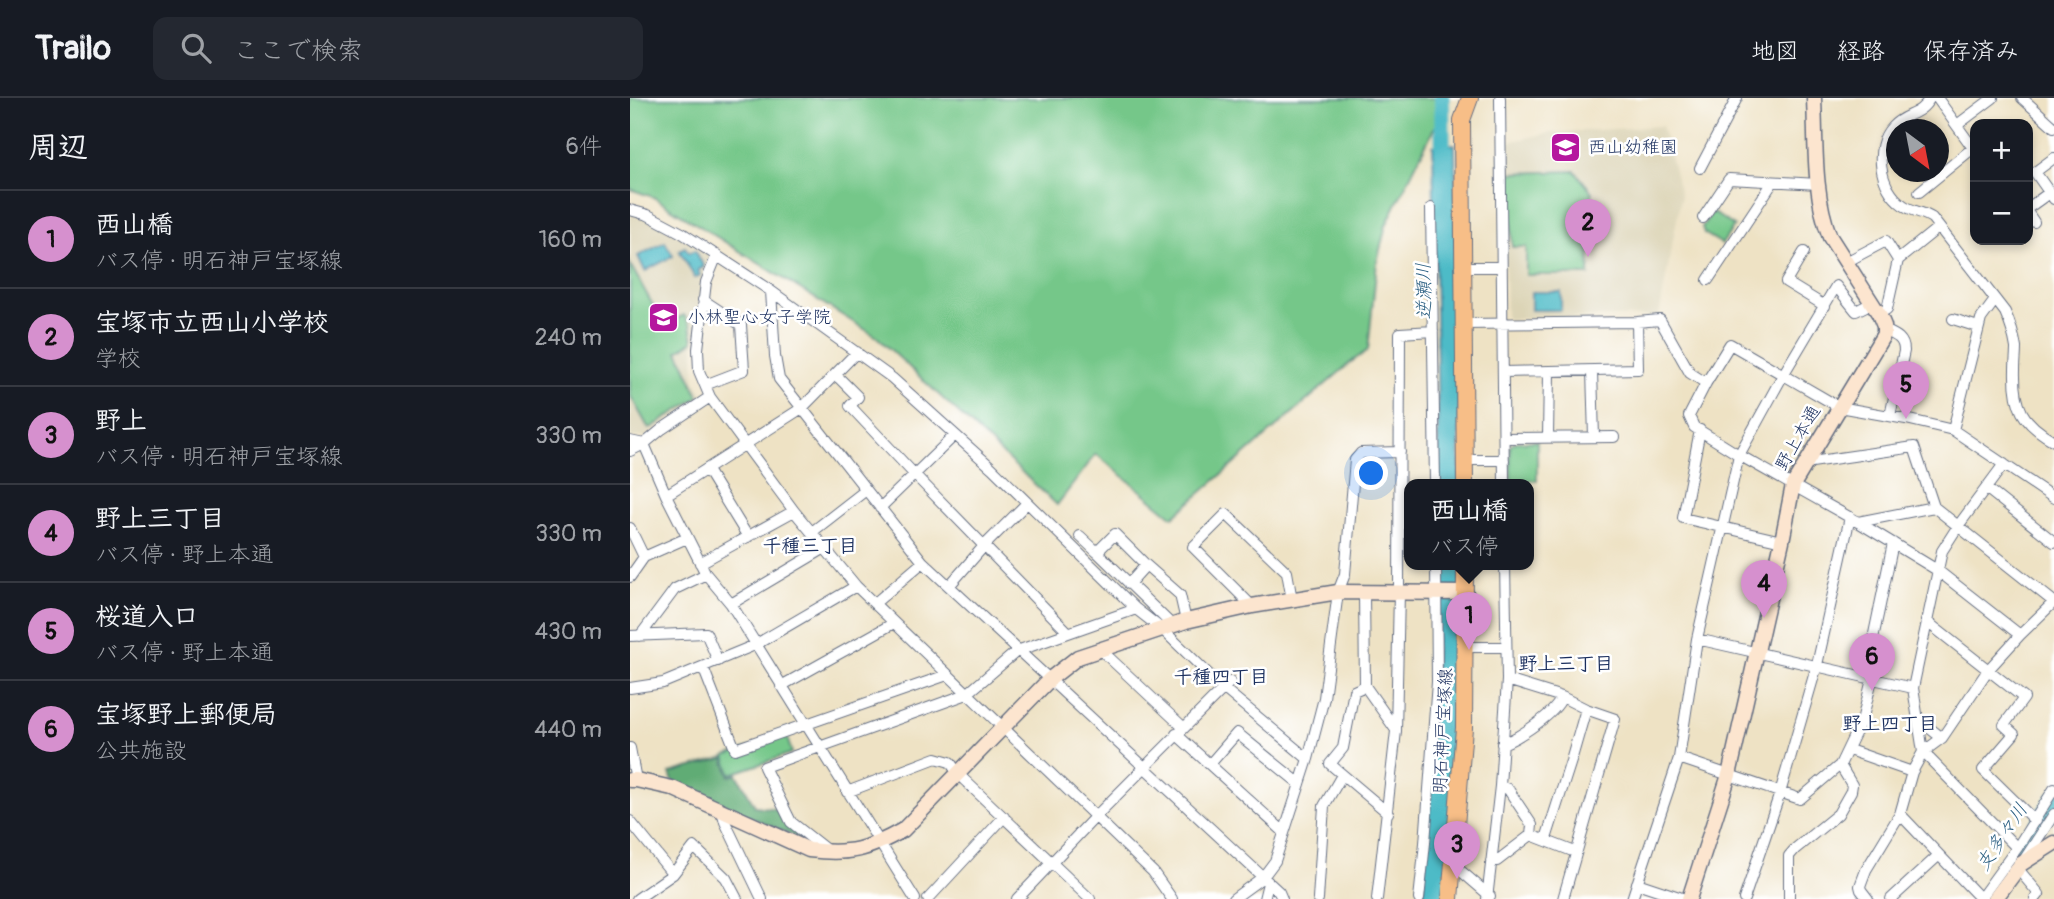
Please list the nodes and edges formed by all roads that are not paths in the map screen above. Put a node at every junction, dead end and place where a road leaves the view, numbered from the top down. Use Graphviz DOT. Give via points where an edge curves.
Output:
graph roads {
  1 [pos="1470,98"];
  2 [pos="1500,98"];
  3 [pos="1737,98"];
  4 [pos="1814,98"];
  5 [pos="1930,98"];
  6 [pos="1937,98"];
  7 [pos="1993,98"];
  8 [pos="2022,98"];
  9 [pos="1957,125"];
  10 [pos="2054,127"];
  11 [pos="2054,158"];
  12 [pos="1700,168"];
  13 [pos="1773,182"];
  14 [pos="1818,184"];
  15 [pos="1919,192"];
  16 [pos="2052,196"];
  17 [pos="2033,206"];
  18 [pos="1430,208"];
  19 [pos="630,210"];
  20 [pos="1703,218"];
  21 [pos="1939,227"];
  22 [pos="1804,253"];
  23 [pos="717,255"];
  24 [pos="1898,260"];
  25 [pos="1846,262"];
  26 [pos="1463,267"];
  27 [pos="1501,267"];
  28 [pos="1708,280"];
  29 [pos="771,291"];
  30 [pos="703,300"];
  31 [pos="1995,300"];
  32 [pos="1825,306"];
  33 [pos="1875,308"];
  34 [pos="1954,319"];
  35 [pos="1637,322"];
  36 [pos="1502,323"];
  37 [pos="1463,324"];
  38 [pos="1979,327"];
  39 [pos="1884,330"];
  40 [pos="1433,331"];
  41 [pos="857,352"];
  42 [pos="1592,371"];
  43 [pos="1504,372"];
  44 [pos="1549,372"];
  45 [pos="836,375"];
  46 [pos="1783,375"];
  47 [pos="1706,383"];
  48 [pos="705,385"];
  49 [pos="710,397"];
  50 [pos="1839,407"];
  51 [pos="802,408"];
  52 [pos="1890,416"];
  53 [pos="1700,430"];
  54 [pos="1953,430"];
  55 [pos="955,435"];
  56 [pos="1548,437"];
  57 [pos="1594,437"];
  58 [pos="1614,437"];
  59 [pos="1505,438"];
  60 [pos="630,441"];
  61 [pos="2054,441"];
  62 [pos="644,444"];
  63 [pos="746,444"];
  64 [pos="630,451"];
  65 [pos="1400,452"];
  66 [pos="1739,455"];
  67 [pos="1465,460"];
  68 [pos="1504,460"];
  69 [pos="1804,463"];
  70 [pos="2004,464"];
  71 [pos="707,470"];
  72 [pos="915,475"];
  73 [pos="1435,479"];
  74 [pos="1465,479"];
  75 [pos="1504,479"];
  76 [pos="1793,485"];
  77 [pos="1986,488"];
  78 [pos="866,490"];
  79 [pos="666,495"];
  80 [pos="2054,498"];
  81 [pos="1027,503"];
  82 [pos="1934,507"];
  83 [pos="880,508"];
  84 [pos="794,511"];
  85 [pos="1854,519"];
  86 [pos="1958,526"];
  87 [pos="1722,527"];
  88 [pos="630,528"];
  89 [pos="812,532"];
  90 [pos="1080,536"];
  91 [pos="748,537"];
  92 [pos="687,538"];
  93 [pos="1782,541"];
  94 [pos="2054,542"];
  95 [pos="1893,543"];
  96 [pos="984,546"];
  97 [pos="825,548"];
  98 [pos="1097,552"];
  99 [pos="644,557"];
  100 [pos="923,562"];
  101 [pos="700,563"];
  102 [pos="1146,565"];
  103 [pos="1436,570"];
  104 [pos="1465,570"];
  105 [pos="1505,570"];
  106 [pos="1937,570"];
  107 [pos="706,574"];
  108 [pos="630,576"];
  109 [pos="1129,584"];
  110 [pos="856,586"];
  111 [pos="948,586"];
  112 [pos="1338,592"];
  113 [pos="1399,592"];
  114 [pos="1364,593"];
  115 [pos="1466,593"];
  116 [pos="1436,594"];
  117 [pos="1292,600"];
  118 [pos="2054,602"];
  119 [pos="875,603"];
  120 [pos="731,604"];
  121 [pos="1252,606"];
  122 [pos="1136,609"];
  123 [pos="1926,621"];
  124 [pos="894,623"];
  125 [pos="1174,626"];
  126 [pos="1068,632"];
  127 [pos="2020,635"];
  128 [pos="635,636"];
  129 [pos="1697,639"];
  130 [pos="755,645"];
  131 [pos="1466,647"];
  132 [pos="1506,647"];
  133 [pos="1101,650"];
  134 [pos="1017,651"];
  135 [pos="1757,651"];
  136 [pos="718,661"];
  137 [pos="1817,665"];
  138 [pos="703,667"];
  139 [pos="1988,670"];
  140 [pos="947,675"];
  141 [pos="1869,678"];
  142 [pos="1050,679"];
  143 [pos="1507,680"];
  144 [pos="1227,685"];
  145 [pos="781,686"];
  146 [pos="1365,686"];
  147 [pos="630,688"];
  148 [pos="1913,688"];
  149 [pos="967,694"];
  150 [pos="1562,697"];
  151 [pos="1586,709"];
  152 [pos="1918,719"];
  153 [pos="805,725"];
  154 [pos="1003,727"];
  155 [pos="1180,731"];
  156 [pos="1396,731"];
  157 [pos="1942,738"];
  158 [pos="1503,744"];
  159 [pos="819,747"];
  160 [pos="630,748"];
  161 [pos="1849,750"];
  162 [pos="1923,752"];
  163 [pos="1679,758"];
  164 [pos="1308,759"];
  165 [pos="1210,764"];
  166 [pos="1840,765"];
  167 [pos="1145,767"];
  168 [pos="1912,772"];
  169 [pos="959,775"];
  170 [pos="1342,775"];
  171 [pos="1729,775"];
  172 [pos="633,780"];
  173 [pos="1300,784"];
  174 [pos="1500,786"];
  175 [pos="2054,789"];
  176 [pos="847,792"];
  177 [pos="1780,793"];
  178 [pos="722,811"];
  179 [pos="1388,813"];
  180 [pos="1900,814"];
  181 [pos="2054,814"];
  182 [pos="1096,816"];
  183 [pos="1004,817"];
  184 [pos="630,821"];
  185 [pos="2035,821"];
  186 [pos="1284,832"];
  187 [pos="1531,835"];
  188 [pos="1546,839"];
  189 [pos="879,843"];
  190 [pos="2054,843"];
  191 [pos="2017,848"];
  192 [pos="831,852"];
  193 [pos="1576,852"];
  194 [pos="1939,855"];
  195 [pos="1491,861"];
  196 [pos="1052,862"];
  197 [pos="1454,865"];
  198 [pos="2020,866"];
  199 [pos="673,874"];
  200 [pos="1266,880"];
  201 [pos="1637,883"];
  202 [pos="649,896"];
  203 [pos="1862,896"];
  204 [pos="1489,898"];
  205 [pos="637,899"];
  206 [pos="737,899"];
  207 [pos="762,899"];
  208 [pos="915,899"];
  209 [pos="928,899"];
  210 [pos="1017,899"];
  211 [pos="1090,899"];
  212 [pos="1172,899"];
  213 [pos="1233,899"];
  214 [pos="1264,899"];
  215 [pos="1282,899"];
  216 [pos="1318,899"];
  217 [pos="1377,899"];
  218 [pos="1419,899"];
  219 [pos="1450,899"];
  220 [pos="1563,899"];
  221 [pos="1632,899"];
  222 [pos="1687,899"];
  223 [pos="1744,899"];
  224 [pos="1789,899"];
  225 [pos="1891,899"];
  226 [pos="1980,899"];
  227 [pos="1995,899"];
  228 [pos="2035,899"];
  1 -- 26 [label="main road" via="1462,120"];
  2 -- 27 [label="street"];
  3 -- 12 [label="street"];
  4 -- 14 [label="street"];
  5 -- 21 [label="street" via="1923,110 1891,128 1881,153 1885,181 1898,201 1925,213"];
  6 -- 9 [label="street"];
  7 -- 9 [label="street"];
  8 -- 10 [label="street"];
  9 -- 15 [label="street" via="1973,148"];
  11 -- 16 [label="street" via="2035,172"];
  13 -- 14 [label="street"];
  13 -- 20 [label="street" via="1729,179"];
  13 -- 28 [label="street"];
  14 -- 25 [label="street" via="1825,225"];
  16 -- 17 [label="street"];
  18 -- 40 [label="street"];
  19 -- 23 [label="street" via="648,215"];
  21 -- 24 [label="street"];
  21 -- 31 [label="street"];
  22 -- 32 [label="street" via="1786,282"];
  23 -- 29 [label="street"];
  23 -- 30 [label="street"];
  24 -- 25 [label="street" via="1886,241"];
  24 -- 33 [label="street" via="1887,309"];
  25 -- 33 [label="street"];
  26 -- 27 [label="street"];
  26 -- 37 [label="main road"];
  27 -- 36 [label="street"];
  29 -- 41 [label="street"];
  29 -- 51 [label="street" via="779,379"];
  30 -- 48 [label="street" via="698,349"];
  30 -- 48 [label="street" via="741,325 744,370"];
  31 -- 38 [label="street"];
  31 -- 61 [label="street" via="2011,326 2019,411"];
  32 -- 33 [label="street" via="1836,286 1856,312"];
  32 -- 46 [label="street"];
  33 -- 39 [label="street"];
  34 -- 38 [label="street"];
  35 -- 36 [label="street"];
  35 -- 42 [label="street" via="1638,369"];
  35 -- 47 [label="street" via="1660,320 1690,373"];
  36 -- 37 [label="street"];
  36 -- 43 [label="street"];
  37 -- 67 [label="main road"];
  38 -- 54 [label="street"];
  39 -- 50 [label="street, 野上本通"];
  39 -- 52 [label="street" via="1904,344"];
  40 -- 65 [label="street" via="1400,333"];
  40 -- 73 [label="street"];
  41 -- 45 [label="street"];
  41 -- 55 [label="street"];
  42 -- 44 [label="street"];
  42 -- 57 [label="street"];
  43 -- 44 [label="street"];
  43 -- 59 [label="street"];
  44 -- 56 [label="street"];
  45 -- 51 [label="street"];
  45 -- 72 [label="street" via="858,397 850,406"];
  46 -- 47 [label="street" via="1730,344"];
  46 -- 50 [label="street"];
  46 -- 66 [label="street"];
  47 -- 53 [label="street" via="1689,416"];
  48 -- 49 [label="street"];
  49 -- 62 [label="street"];
  49 -- 63 [label="street"];
  50 -- 52 [label="street"];
  50 -- 69 [label="street, 野上本通"];
  51 -- 63 [label="street"];
  51 -- 78 [label="street"];
  52 -- 54 [label="street"];
  53 -- 66 [label="street"];
  53 -- 87 [label="street" via="1683,518"];
  54 -- 70 [label="street"];
  55 -- 72 [label="street"];
  55 -- 81 [label="street"];
  56 -- 57 [label="street"];
  56 -- 59 [label="street"];
  57 -- 58 [label="street"];
  59 -- 68 [label="street"];
  60 -- 62 [label="street"];
  62 -- 64 [label="street"];
  62 -- 79 [label="street"];
  63 -- 71 [label="street"];
  63 -- 84 [label="street"];
  65 -- 112 [label="street" via="1360,453 1355,460 1345,574"];
  65 -- 113 [label="street"];
  66 -- 76 [label="street"];
  66 -- 87 [label="street"];
  67 -- 68 [label="street"];
  67 -- 74 [label="main road"];
  68 -- 75 [label="street"];
  69 -- 76 [label="street, 野上本通"];
  69 -- 82 [label="street" via="1914,447"];
  70 -- 77 [label="street"];
  70 -- 80 [label="street"];
  71 -- 79 [label="street"];
  71 -- 91 [label="street"];
  72 -- 83 [label="street"];
  72 -- 96 [label="street"];
  76 -- 85 [label="street"];
  76 -- 93 [label="street, 野上本通"];
  77 -- 86 [label="street"];
  77 -- 94 [label="street"];
  78 -- 83 [label="street"];
  78 -- 89 [label="street"];
  79 -- 92 [label="street"];
  81 -- 96 [label="street"];
  81 -- 122 [label="street"];
  82 -- 85 [label="street"];
  82 -- 86 [label="street"];
  83 -- 100 [label="street"];
  84 -- 89 [label="street"];
  84 -- 91 [label="street"];
  85 -- 95 [label="street"];
  85 -- 137 [label="street"];
  86 -- 106 [label="street" via="1942,551"];
  86 -- 118 [label="street"];
  87 -- 93 [label="street"];
  87 -- 129 [label="street"];
  88 -- 99 [label="street"];
  89 -- 97 [label="street"];
  90 -- 98 [label="street"];
  91 -- 101 [label="street"];
  92 -- 99 [label="street"];
  92 -- 101 [label="street"];
  93 -- 135 [label="street, 野上本通"];
  95 -- 106 [label="street"];
  95 -- 141 [label="street"];
  96 -- 111 [label="street"];
  96 -- 126 [label="street"];
  97 -- 110 [label="street"];
  97 -- 120 [label="street"];
  98 -- 102 [label="street" via="1115,534"];
  98 -- 109 [label="street"];
  99 -- 108 [label="street"];
  100 -- 111 [label="street"];
  100 -- 119 [label="street"];
  101 -- 107 [label="street"];
  102 -- 109 [label="street"];
  102 -- 125 [label="street" via="1180,595"];
  103 -- 116 [label="street"];
  104 -- 115 [label="main road, 明石神戸宝塚線"];
  105 -- 132 [label="street"];
  106 -- 123 [label="street"];
  106 -- 127 [label="street"];
  107 -- 120 [label="street"];
  107 -- 128 [label="street" via="675,589"];
  109 -- 125 [label="street"];
  110 -- 119 [label="street"];
  110 -- 130 [label="street"];
  111 -- 134 [label="street"];
  112 -- 114 [label="street"];
  112 -- 117 [label="street"];
  112 -- 164 [label="street" via="1324,698"];
  113 -- 114 [label="street"];
  113 -- 116 [label="street"];
  113 -- 156 [label="street"];
  114 -- 146 [label="street"];
  115 -- 116 [label="street"];
  115 -- 131 [label="main road, 明石神戸宝塚線"];
  116 -- 218 [label="street" via="1437,682"];
  117 -- 121 [label="street"];
  117 -- 121 [label="street" via="1287,572 1226,513 1193,547"];
  118 -- 127 [label="street"];
  119 -- 124 [label="street"];
  120 -- 130 [label="street"];
  121 -- 125 [label="street"];
  122 -- 125 [label="street"];
  122 -- 126 [label="street"];
  123 -- 139 [label="street"];
  123 -- 148 [label="street"];
  124 -- 140 [label="street"];
  124 -- 145 [label="street"];
  125 -- 133 [label="street"];
  125 -- 144 [label="street"];
  126 -- 134 [label="street"];
  127 -- 139 [label="street"];
  128 -- 136 [label="street" via="706,633"];
  129 -- 135 [label="street"];
  129 -- 163 [label="street"];
  130 -- 136 [label="street"];
  130 -- 145 [label="street"];
  131 -- 132 [label="street"];
  131 -- 197 [label="main road, 明石神戸宝塚線"];
  132 -- 143 [label="street"];
  133 -- 142 [label="street" via="1079,657"];
  133 -- 155 [label="street"];
  134 -- 142 [label="street"];
  134 -- 149 [label="street"];
  135 -- 137 [label="street"];
  135 -- 171 [label="street, 野上本通"];
  136 -- 138 [label="street"];
  137 -- 141 [label="street"];
  137 -- 177 [label="street"];
  138 -- 147 [label="street" via="663,683"];
  138 -- 153 [label="street" via="735,749"];
  139 -- 157 [label="street"];
  139 -- 185 [label="street" via="2024,698 2004,725 2014,734 1983,770"];
  140 -- 149 [label="street"];
  140 -- 153 [label="street"];
  141 -- 148 [label="street"];
  141 -- 161 [label="street" via="1863,717"];
  142 -- 154 [label="street"];
  142 -- 167 [label="street"];
  143 -- 150 [label="street"];
  143 -- 158 [label="street"];
  144 -- 155 [label="street"];
  144 -- 164 [label="street"];
  145 -- 153 [label="street"];
  146 -- 156 [label="street"];
  146 -- 170 [label="street" via="1354,691 1343,748 1329,764"];
  148 -- 152 [label="street"];
  149 -- 154 [label="street"];
  149 -- 159 [label="street"];
  150 -- 151 [label="street"];
  150 -- 158 [label="street" via="1558,706"];
  151 -- 188 [label="street"];
  151 -- 193 [label="street" via="1615,719"];
  152 -- 157 [label="street"];
  152 -- 162 [label="street"];
  153 -- 159 [label="street"];
  154 -- 169 [label="street"];
  154 -- 182 [label="street"];
  155 -- 165 [label="street"];
  155 -- 167 [label="street"];
  156 -- 179 [label="street"];
  157 -- 162 [label="street"];
  158 -- 174 [label="street"];
  159 -- 176 [label="street"];
  159 -- 192 [label="street" via="764,767 791,822"];
  160 -- 172 [label="street"];
  161 -- 166 [label="street"];
  161 -- 168 [label="street"];
  162 -- 168 [label="street"];
  162 -- 191 [label="street"];
  163 -- 171 [label="street"];
  163 -- 201 [label="street"];
  164 -- 173 [label="street"];
  165 -- 173 [label="street" via="1237,733"];
  165 -- 186 [label="street"];
  166 -- 177 [label="street" via="1800,799"];
  166 -- 224 [label="street" via="1851,791 1838,814 1789,856"];
  167 -- 182 [label="street"];
  167 -- 200 [label="street"];
  168 -- 180 [label="street"];
  169 -- 176 [label="street" via="950,762 936,758"];
  169 -- 183 [label="street"];
  169 -- 189 [label="street" via="903,831"];
  170 -- 179 [label="street"];
  170 -- 216 [label="street" via="1324,806"];
  171 -- 177 [label="street"];
  171 -- 222 [label="street, 野上本通"];
  172 -- 178 [label="street" via="672,789"];
  173 -- 186 [label="street"];
  174 -- 187 [label="street" via="1508,789 1532,822"];
  174 -- 195 [label="street"];
  175 -- 185 [label="street"];
  176 -- 189 [label="street"];
  177 -- 223 [label="street"];
  178 -- 192 [label="street" via="809,850"];
  178 -- 207 [label="street"];
  179 -- 217 [label="street"];
  180 -- 194 [label="street"];
  180 -- 203 [label="street" via="1866,870"];
  181 -- 198 [label="street"];
  182 -- 196 [label="street"];
  182 -- 212 [label="street" via="1153,872"];
  183 -- 196 [label="street"];
  183 -- 209 [label="street"];
  184 -- 199 [label="street"];
  185 -- 191 [label="street"];
  186 -- 200 [label="street"];
  187 -- 188 [label="street"];
  187 -- 195 [label="street"];
  188 -- 193 [label="street"];
  189 -- 192 [label="street" via="850,852"];
  189 -- 208 [label="street"];
  190 -- 198 [label="street"];
  191 -- 226 [label="street"];
  193 -- 220 [label="street"];
  194 -- 225 [label="street"];
  194 -- 226 [label="street"];
  195 -- 204 [label="street"];
  196 -- 210 [label="street"];
  196 -- 211 [label="street"];
  197 -- 204 [label="street"];
  197 -- 219 [label="main road, 明石神戸宝塚線"];
  198 -- 227 [label="street"];
  198 -- 228 [label="street" via="2039,894"];
  199 -- 202 [label="street"];
  199 -- 206 [label="street" via="694,847 726,878"];
  200 -- 213 [label="street"];
  200 -- 214 [label="street"];
  200 -- 215 [label="street"];
  201 -- 221 [label="street"];
  201 -- 222 [label="street"];
  202 -- 205 [label="street"];
}
